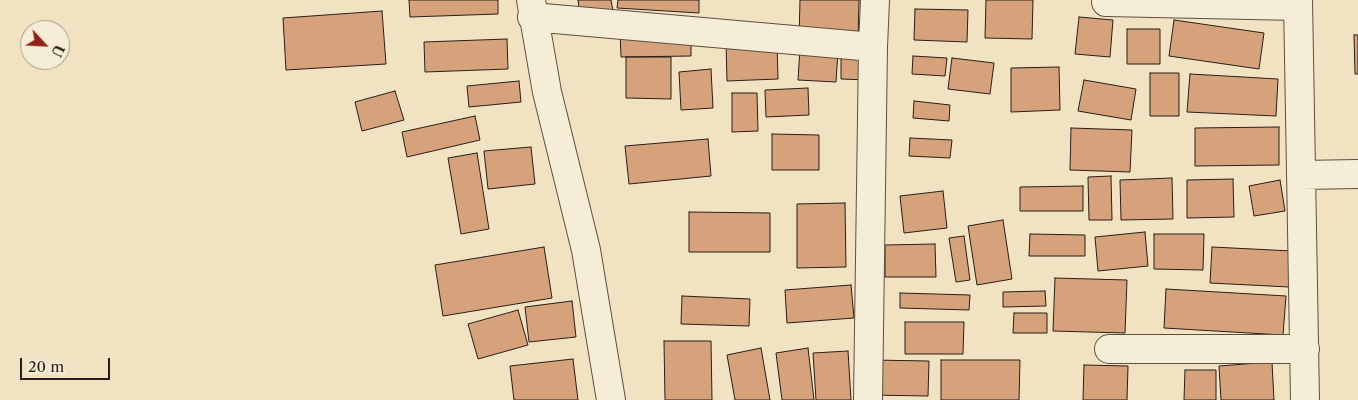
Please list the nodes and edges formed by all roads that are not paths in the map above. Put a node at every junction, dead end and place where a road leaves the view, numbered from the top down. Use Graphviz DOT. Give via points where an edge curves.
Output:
graph roads {
  1 [pos="875,0"];
  2 [pos="1106,2"];
  3 [pos="1298,3"];
  4 [pos="531,8"];
  5 [pos="873,47"];
  6 [pos="1358,174"];
  7 [pos="1302,175"];
  8 [pos="1109,349"];
  9 [pos="1305,349"];
  10 [pos="611,400"];
  11 [pos="868,400"];
  12 [pos="1305,400"];
  1 -- 5 [label="street"];
  2 -- 3 [label="street"];
  3 -- 7 [label="street"];
  4 -- 5 [label="street"];
  4 -- 10 [label="street" via="547,92 586,250"];
  5 -- 11 [label="street"];
  6 -- 7 [label="street"];
  7 -- 9 [label="street"];
  8 -- 9 [label="street"];
  9 -- 12 [label="street"];
}
